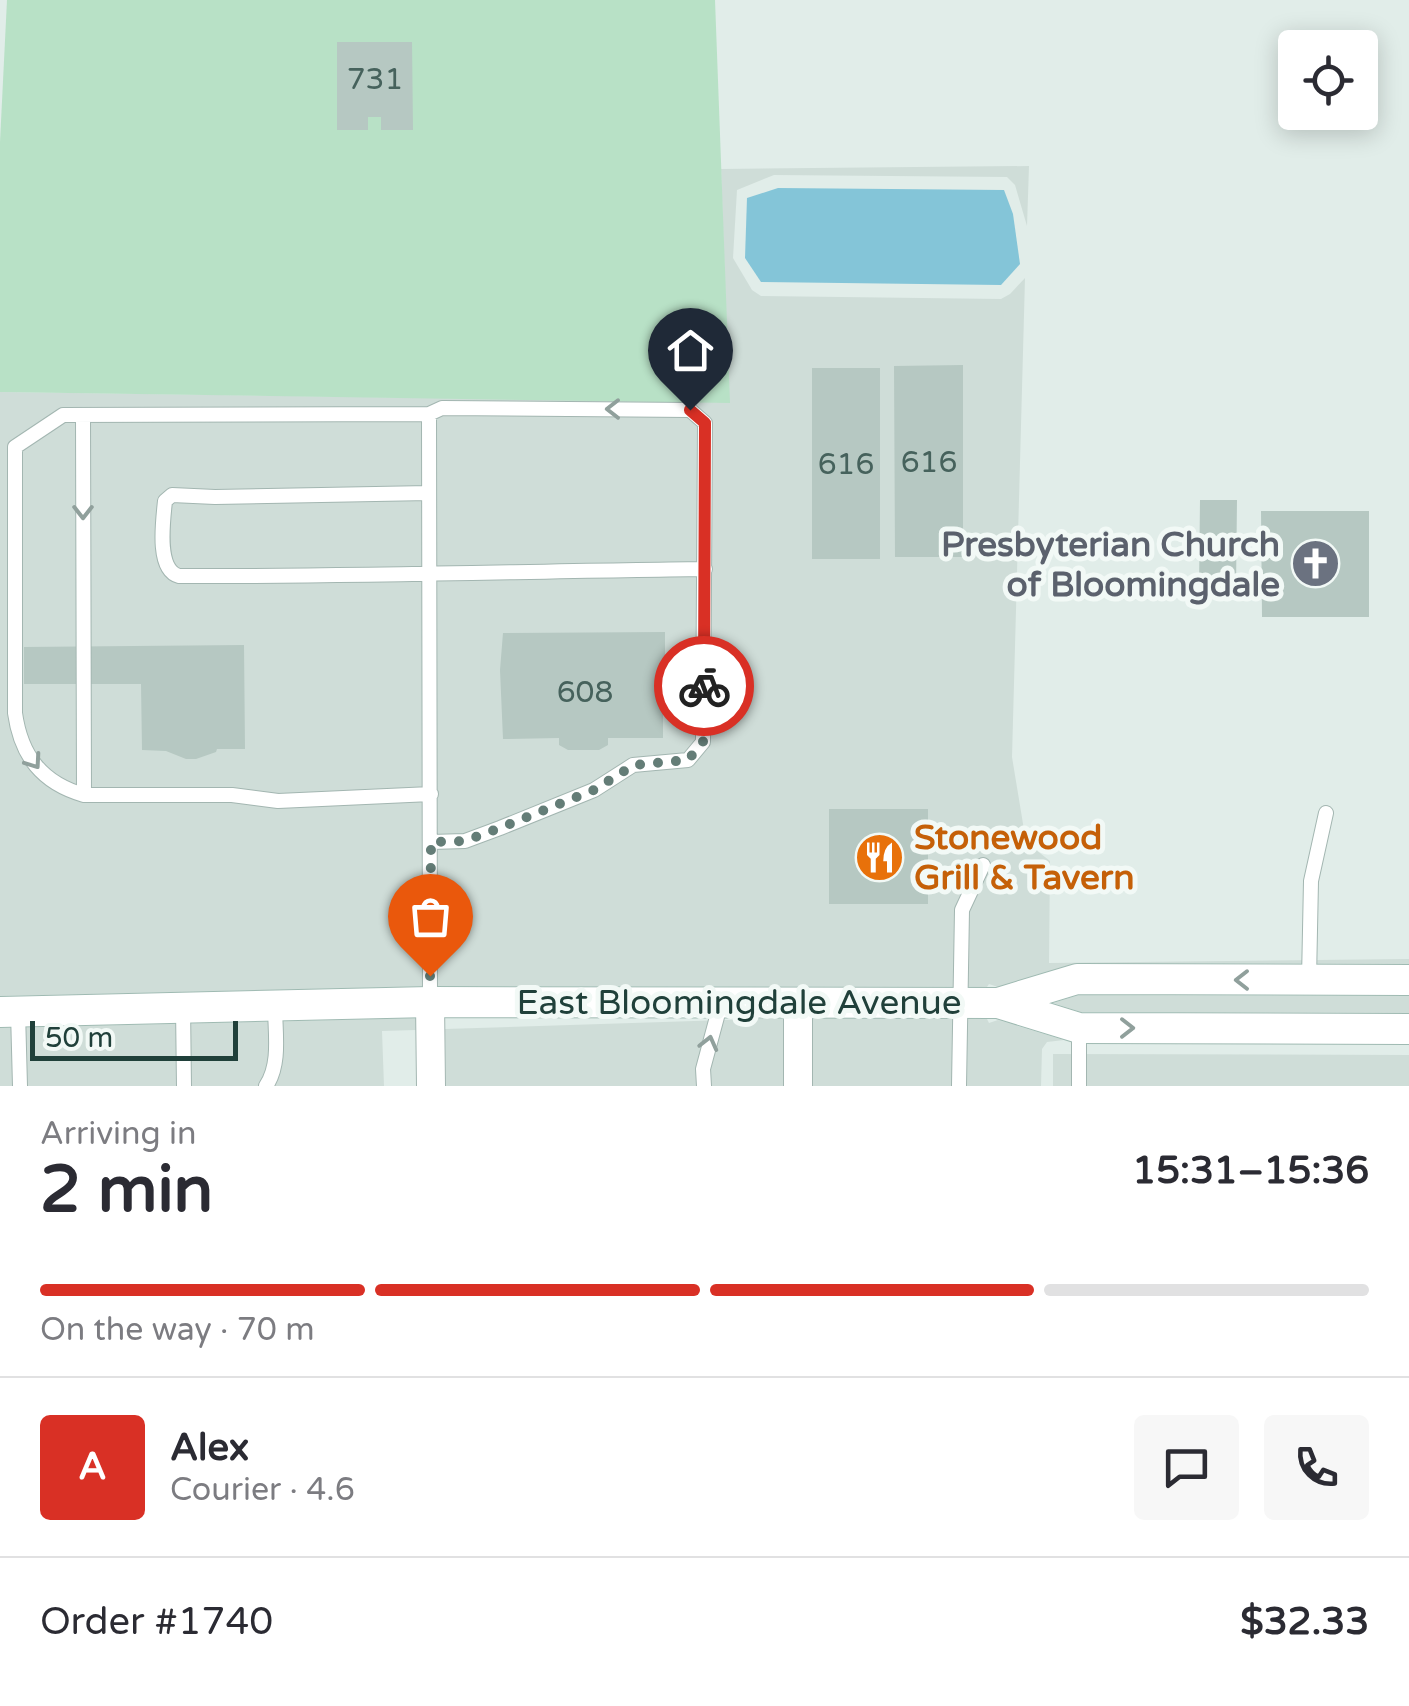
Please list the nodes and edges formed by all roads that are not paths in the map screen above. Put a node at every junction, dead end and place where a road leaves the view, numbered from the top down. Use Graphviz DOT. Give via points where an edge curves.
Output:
graph roads {
  1 [pos="428,414"];
  2 [pos="83,415"];
  3 [pos="428,493"];
  4 [pos="705,569"];
  5 [pos="429,572"];
  6 [pos="431,794"];
  7 [pos="84,796"];
  8 [pos="1326,813"];
  9 [pos="431,842"];
  10 [pos="984,866"];
  11 [pos="1308,980"];
  12 [pos="1409,980"];
  13 [pos="430,1002"];
  14 [pos="721,1002"];
  15 [pos="798,1002"];
  16 [pos="959,1003"];
  17 [pos="998,1003"];
  18 [pos="275,1006"];
  19 [pos="183,1007"];
  20 [pos="9,1012"];
  21 [pos="1079,1028"];
  22 [pos="1409,1029"];
  23 [pos="20,1086"];
  24 [pos="184,1086"];
  25 [pos="266,1086"];
  26 [pos="432,1086"];
  27 [pos="704,1086"];
  28 [pos="798,1086"];
  29 [pos="959,1086"];
  30 [pos="1079,1086"];
  1 -- 2 [label="lane"];
  1 -- 3 [label="lane"];
  4 -- 1 [label="lane, one-way" via="705,423 690,410 442,408"];
  2 -- 7 [label="lane, one-way"];
  2 -- 7 [label="lane, one-way" via="63,415 15,447 15,713 18,737 43,776"];
  3 -- 5 [label="lane"];
  3 -- 5 [label="lane" via="172,495 162,524 166,568 179,576"];
  4 -- 5 [label="lane"];
  4 -- 9 [label="lane" via="703,742 688,760 634,765 594,790 500,828 465,841"];
  5 -- 6 [label="lane"];
  6 -- 7 [label="lane" via="278,800"];
  6 -- 9 [label="lane"];
  8 -- 11 [label="lane" via="1312,881"];
  9 -- 13 [label="lane"];
  10 -- 16 [label="lane" via="962,910"];
  11 -- 12 [label="main road, East Bloomingdale Avenue"];
  11 -- 17 [label="main road, East Bloomingdale Avenue, one-way" via="1077,980"];
  13 -- 14 [label="main road, East Bloomingdale Avenue"];
  13 -- 18 [label="main road, East Bloomingdale Avenue"];
  13 -- 26 [label="street"];
  14 -- 15 [label="main road, East Bloomingdale Avenue"];
  27 -- 14 [label="lane, one-way"];
  15 -- 16 [label="main road, East Bloomingdale Avenue"];
  15 -- 28 [label="street"];
  16 -- 17 [label="main road, East Bloomingdale Avenue"];
  16 -- 29 [label="lane"];
  17 -- 21 [label="main road, East Bloomingdale Avenue"];
  18 -- 19 [label="main road, East Bloomingdale Avenue"];
  18 -- 25 [label="lane" via="276,1062"];
  19 -- 20 [label="main road, East Bloomingdale Avenue"];
  19 -- 24 [label="lane"];
  20 -- 23 [label="lane"];
  21 -- 22 [label="main road, East Bloomingdale Avenue, one-way"];
  21 -- 30 [label="lane"];
}
